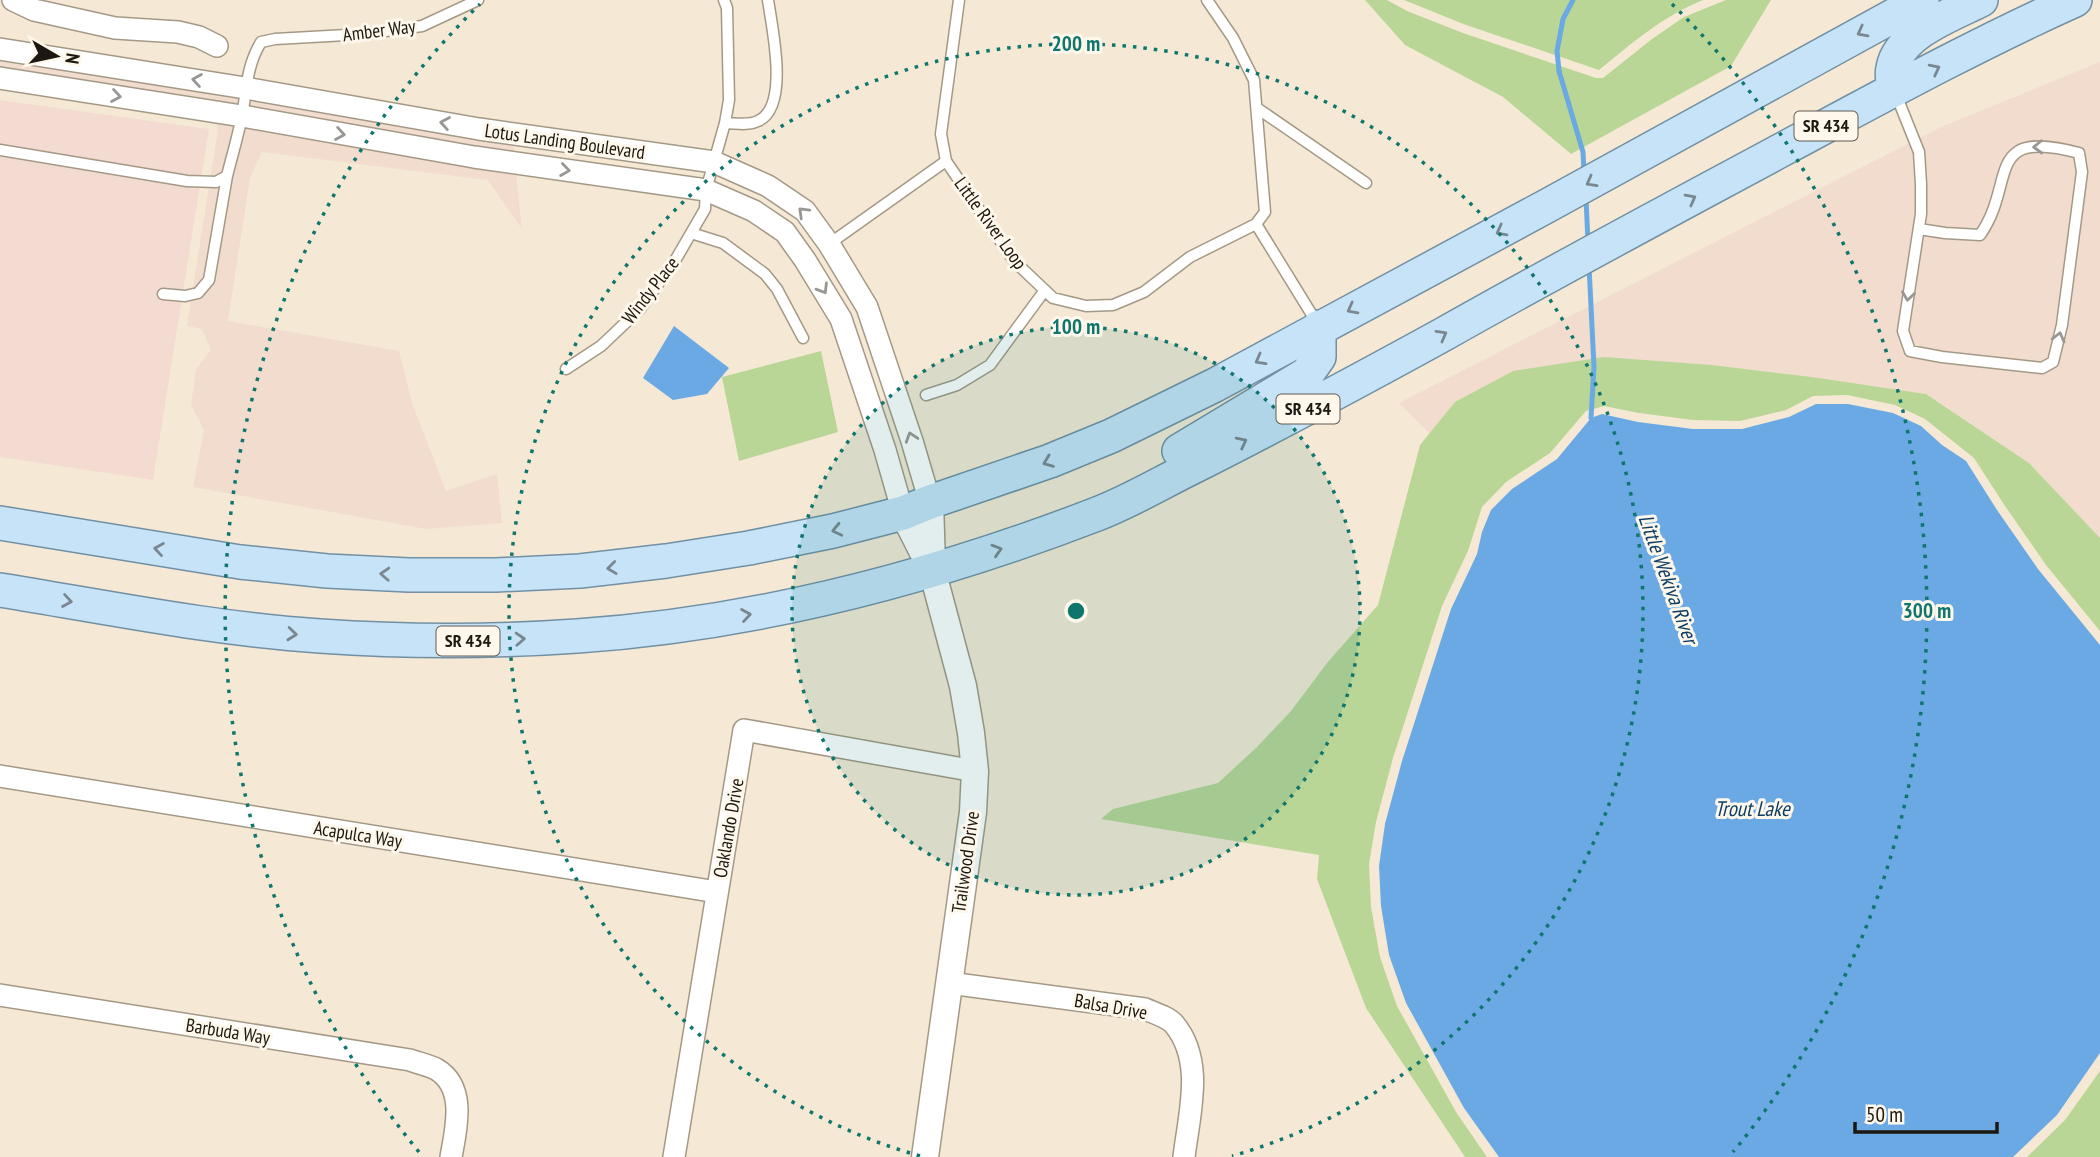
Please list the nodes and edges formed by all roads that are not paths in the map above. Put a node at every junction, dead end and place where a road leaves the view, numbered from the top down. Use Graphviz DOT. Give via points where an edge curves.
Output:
graph roads {
  1 [pos="13,0"];
  2 [pos="478,0"];
  3 [pos="724,0"];
  4 [pos="768,0"];
  5 [pos="959,0"];
  6 [pos="1207,0"];
  7 [pos="1922,0"];
  8 [pos="1981,0"];
  9 [pos="2075,0"];
  10 [pos="217,46"];
  11 [pos="0,48"];
  12 [pos="0,78"];
  13 [pos="245,88"];
  14 [pos="1894,90"];
  15 [pos="1257,108"];
  16 [pos="242,116"];
  17 [pos="725,123"];
  18 [pos="0,150"];
  19 [pos="946,161"];
  20 [pos="714,162"];
  21 [pos="227,176"];
  22 [pos="1366,183"];
  23 [pos="706,190"];
  24 [pos="1256,224"];
  25 [pos="1919,229"];
  26 [pos="691,233"];
  27 [pos="829,244"];
  28 [pos="1045,290"];
  29 [pos="163,294"];
  30 [pos="1319,327"];
  31 [pos="803,338"];
  32 [pos="566,369"];
  33 [pos="926,395"];
  34 [pos="917,508"];
  35 [pos="1100,513"];
  36 [pos="0,523"];
  37 [pos="932,570"];
  38 [pos="0,590"];
  39 [pos="975,771"];
  40 [pos="0,776"];
  41 [pos="717,892"];
  42 [pos="949,982"];
  43 [pos="0,995"];
  44 [pos="451,1157"];
  45 [pos="674,1157"];
  46 [pos="925,1157"];
  47 [pos="1184,1157"];
  1 -- 10 [label="street" via="34,10 116,28 178,32"];
  2 -- 13 [label="lane, Amber Way" via="422,26 261,42 252,57"];
  3 -- 17 [label="lane" via="730,66"];
  4 -- 17 [label="lane" via="777,79 774,102 766,117 757,122"];
  5 -- 19 [label="lane, Little River Loop" via="941,134"];
  6 -- 15 [label="lane" via="1254,80"];
  7 -- 30 [label="main road, one-way"];
  8 -- 14 [label="main road" via="1902,46 1893,67"];
  14 -- 9 [label="main road, SR 434, one-way"];
  13 -- 11 [label="street, Lotus Landing Boulevard, one-way"];
  12 -- 16 [label="street, Lotus Landing Boulevard, one-way"];
  13 -- 16 [label="lane"];
  20 -- 13 [label="street, Lotus Landing Boulevard, one-way" via="479,129"];
  14 -- 25 [label="lane" via="1919,152"];
  35 -- 14 [label="main road, SR 434, one-way" via="1322,402"];
  15 -- 22 [label="lane"];
  15 -- 24 [label="lane" via="1265,212"];
  16 -- 21 [label="lane"];
  16 -- 23 [label="street, Lotus Landing Boulevard, one-way" via="474,157"];
  17 -- 20 [label="lane"];
  18 -- 21 [label="lane" via="187,181 216,182"];
  19 -- 27 [label="lane"];
  19 -- 28 [label="lane, Little River Loop" via="1014,261"];
  20 -- 23 [label="lane"];
  27 -- 20 [label="street, Lotus Landing Boulevard, one-way" via="805,211 768,186"];
  21 -- 29 [label="lane" via="209,280 198,293"];
  23 -- 26 [label="lane, Windy Place" via="705,209"];
  23 -- 34 [label="street, Lotus Landing Boulevard, one-way" via="754,211 785,232 806,261 841,319 885,450"];
  24 -- 28 [label="lane, Little River Loop" via="1190,257 1144,292 1113,305 1087,306 1053,298"];
  24 -- 30 [label="lane"];
  25 -- 25 [label="lane, one-way" via="1903,331 1910,351 2042,368 2053,362 2082,172 2079,153 2055,147 2023,148 2010,157 1991,219 1980,235"];
  26 -- 31 [label="lane" via="723,243 765,274"];
  26 -- 32 [label="lane, Windy Place" via="640,309 601,346"];
  34 -- 27 [label="street, Lotus Landing Boulevard, one-way" via="912,441 867,307"];
  28 -- 33 [label="lane" via="990,365 957,385"];
  30 -- 34 [label="main road, one-way" via="1111,436"];
  30 -- 35 [label="main road" via="1319,357 1307,374 1144,473"];
  34 -- 36 [label="main road, one-way" via="750,548 580,571 496,575 314,570"];
  34 -- 37 [label="street, Trailwood Drive"];
  37 -- 35 [label="main road, SR 434, one-way"];
  38 -- 37 [label="main road, SR 434, one-way" via="305,635 494,640 670,627 847,595"];
  37 -- 39 [label="street, Trailwood Drive" via="963,686"];
  39 -- 41 [label="street, Oaklando Drive" via="744,730"];
  39 -- 42 [label="street, Trailwood Drive"];
  40 -- 41 [label="street, Acapulca Way"];
  41 -- 45 [label="street, Oaklando Drive"];
  42 -- 46 [label="street, Trailwood Drive"];
  42 -- 47 [label="street, Balsa Drive" via="1145,1009 1173,1022 1188,1048 1194,1079"];
  43 -- 44 [label="street, Barbuda Way" via="410,1060 437,1070 450,1081 457,1121"];
}
